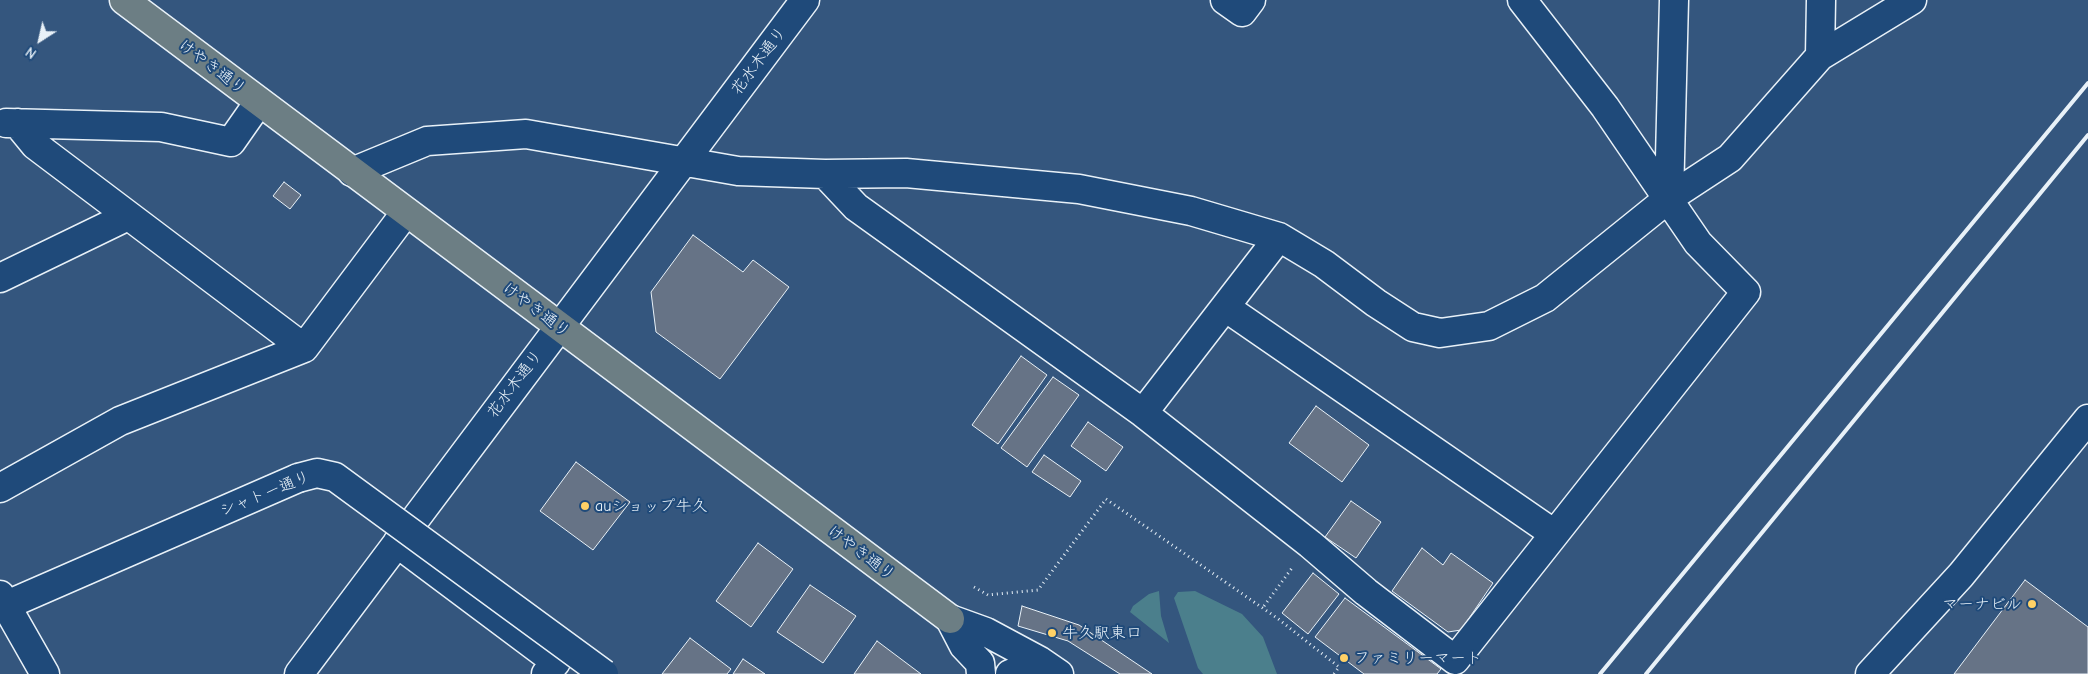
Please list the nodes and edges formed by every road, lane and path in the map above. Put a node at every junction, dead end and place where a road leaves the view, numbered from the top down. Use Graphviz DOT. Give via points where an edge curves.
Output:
graph roads {
  1 [pos="124,0"];
  2 [pos="805,0"];
  3 [pos="1225,0"];
  4 [pos="1251,0"];
  5 [pos="1522,0"];
  6 [pos="1674,0"];
  7 [pos="1821,0"];
  8 [pos="1912,0"];
  9 [pos="1820,56"];
  10 [pos="259,102"];
  11 [pos="9,123"];
  12 [pos="683,161"];
  13 [pos="352,172"];
  14 [pos="825,174"];
  15 [pos="1669,198"];
  16 [pos="406,212"];
  17 [pos="128,216"];
  18 [pos="1279,237"];
  19 [pos="0,278"];
  20 [pos="1225,307"];
  21 [pos="558,326"];
  22 [pos="304,348"];
  23 [pos="1143,413"];
  24 [pos="2088,419"];
  25 [pos="0,488"];
  26 [pos="1554,533"];
  27 [pos="397,543"];
  28 [pos="1310,544"];
  29 [pos="974,587"];
  30 [pos="2,603"];
  31 [pos="1264,606"];
  32 [pos="950,619"];
  33 [pos="1048,670"];
  34 [pos="45,674"];
  35 [pos="299,674"];
  36 [pos="546,674"];
  37 [pos="604,674"];
  38 [pos="981,674"];
  39 [pos="1010,674"];
  40 [pos="1334,674"];
  41 [pos="1870,674"];
  1 -- 10 [label="main road, けやき通り"];
  2 -- 12 [label="street, 花水木通り"];
  3 -- 4 [label="street" via="1242,12"];
  5 -- 15 [label="street"];
  6 -- 15 [label="street"];
  7 -- 9 [label="street"];
  8 -- 9 [label="street"];
  9 -- 15 [label="street" via="1730,158"];
  10 -- 11 [label="street" via="231,142 161,127"];
  10 -- 13 [label="main road, けやき通り"];
  11 -- 17 [label="street"];
  12 -- 13 [label="street" via="526,134 427,141"];
  12 -- 14 [label="street" via="738,171"];
  12 -- 21 [label="street, 花水木通り"];
  13 -- 16 [label="main road, けやき通り"];
  14 -- 18 [label="street" via="906,173 1079,189 1191,211"];
  14 -- 23 [label="street" via="856,207"];
  15 -- 18 [label="street" via="1545,298 1489,326 1440,333 1413,327 1324,264"];
  15 -- 26 [label="street" via="1698,242 1746,292"];
  16 -- 21 [label="main road, けやき通り"];
  16 -- 22 [label="street"];
  17 -- 19 [label="street"];
  17 -- 22 [label="street"];
  18 -- 20 [label="street"];
  20 -- 23 [label="street"];
  20 -- 26 [label="street"];
  21 -- 27 [label="street, 花水木通り"];
  21 -- 32 [label="main road, けやき通り"];
  22 -- 25 [label="street" via="120,421"];
  23 -- 28 [label="street"];
  24 -- 41 [label="street" via="1961,575"];
  26 -- 28 [label="street" via="1455,660"];
  27 -- 35 [label="street, 花水木通り"];
  27 -- 36 [label="street" via="556,662"];
  28 -- 31 [label="path"];
  29 -- 40 [label="path" via="988,595 1038,590 1106,498 1277,618 1339,667"];
  30 -- 34 [label="street"];
  30 -- 37 [label="street, シャトー通り, bridge" via="317,472 335,477"];
  32 -- 33 [label="street" via="986,632"];
  32 -- 38 [label="street" via="964,646 980,663"];
  33 -- 39 [label="street"];
}
